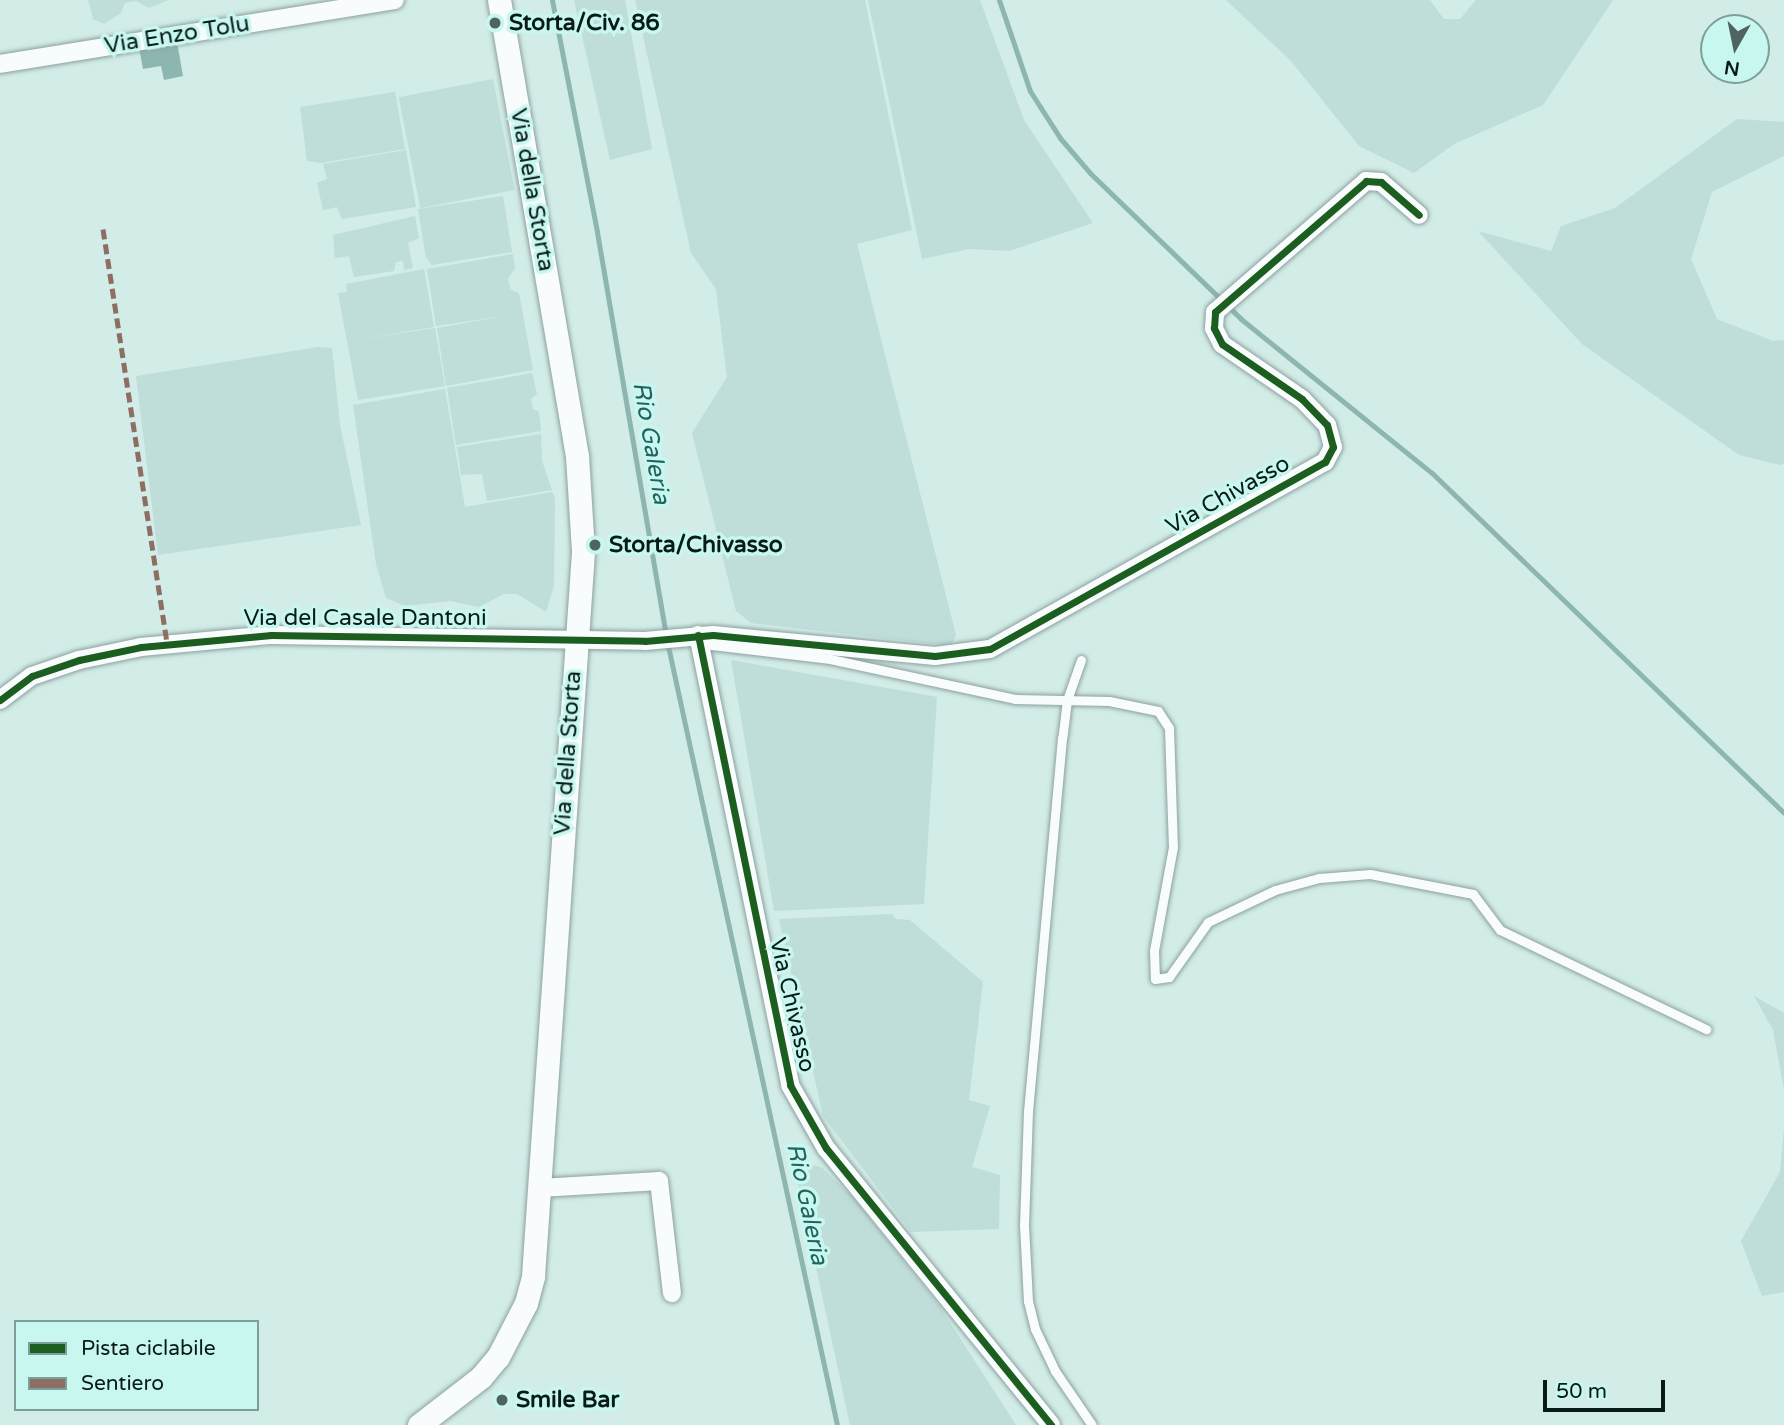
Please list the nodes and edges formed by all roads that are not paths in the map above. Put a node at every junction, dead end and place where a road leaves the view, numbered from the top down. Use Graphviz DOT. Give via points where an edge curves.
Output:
graph roads {
  1 [pos="395,0"];
  2 [pos="499,0"];
  3 [pos="0,64"];
  4 [pos="1419,215"];
  5 [pos="698,635"];
  6 [pos="576,637"];
  7 [pos="1081,660"];
  8 [pos="0,700"];
  9 [pos="1067,700"];
  10 [pos="1706,1029"];
  11 [pos="540,1188"];
  12 [pos="672,1293"];
  13 [pos="419,1425"];
  14 [pos="1051,1425"];
  15 [pos="1092,1425"];
  1 -- 3 [label="street, Via Enzo Tolu"];
  2 -- 6 [label="main road, Via della Storta" via="577,456 583,551"];
  4 -- 5 [label="street, Via Chivasso" via="1381,182 1366,181 1217,308 1214,328 1222,344 1302,399 1327,425 1334,447 1325,462 990,649 919,656"];
  5 -- 6 [label="street, Via Chivasso" via="645,641"];
  5 -- 9 [label="lane" via="712,645 830,659 1015,699"];
  5 -- 14 [label="street, Via Chivasso" via="783,1065 799,1104 826,1147"];
  6 -- 8 [label="street, Via del Casale Dantoni" via="308,634 167,644 53,668 17,685"];
  6 -- 11 [label="main road, Via della Storta"];
  7 -- 9 [label="lane"];
  9 -- 10 [label="lane" via="1151,708 1167,721 1173,847 1154,951 1155,979 1169,977 1208,922 1275,890 1319,878 1370,874 1473,894 1500,930"];
  9 -- 15 [label="lane" via="1028,1111 1024,1225 1028,1301 1035,1329 1055,1371"];
  11 -- 12 [label="street" via="659,1181"];
  11 -- 13 [label="main road, Via della Storta" via="533,1276 512,1334 481,1377"];
}
